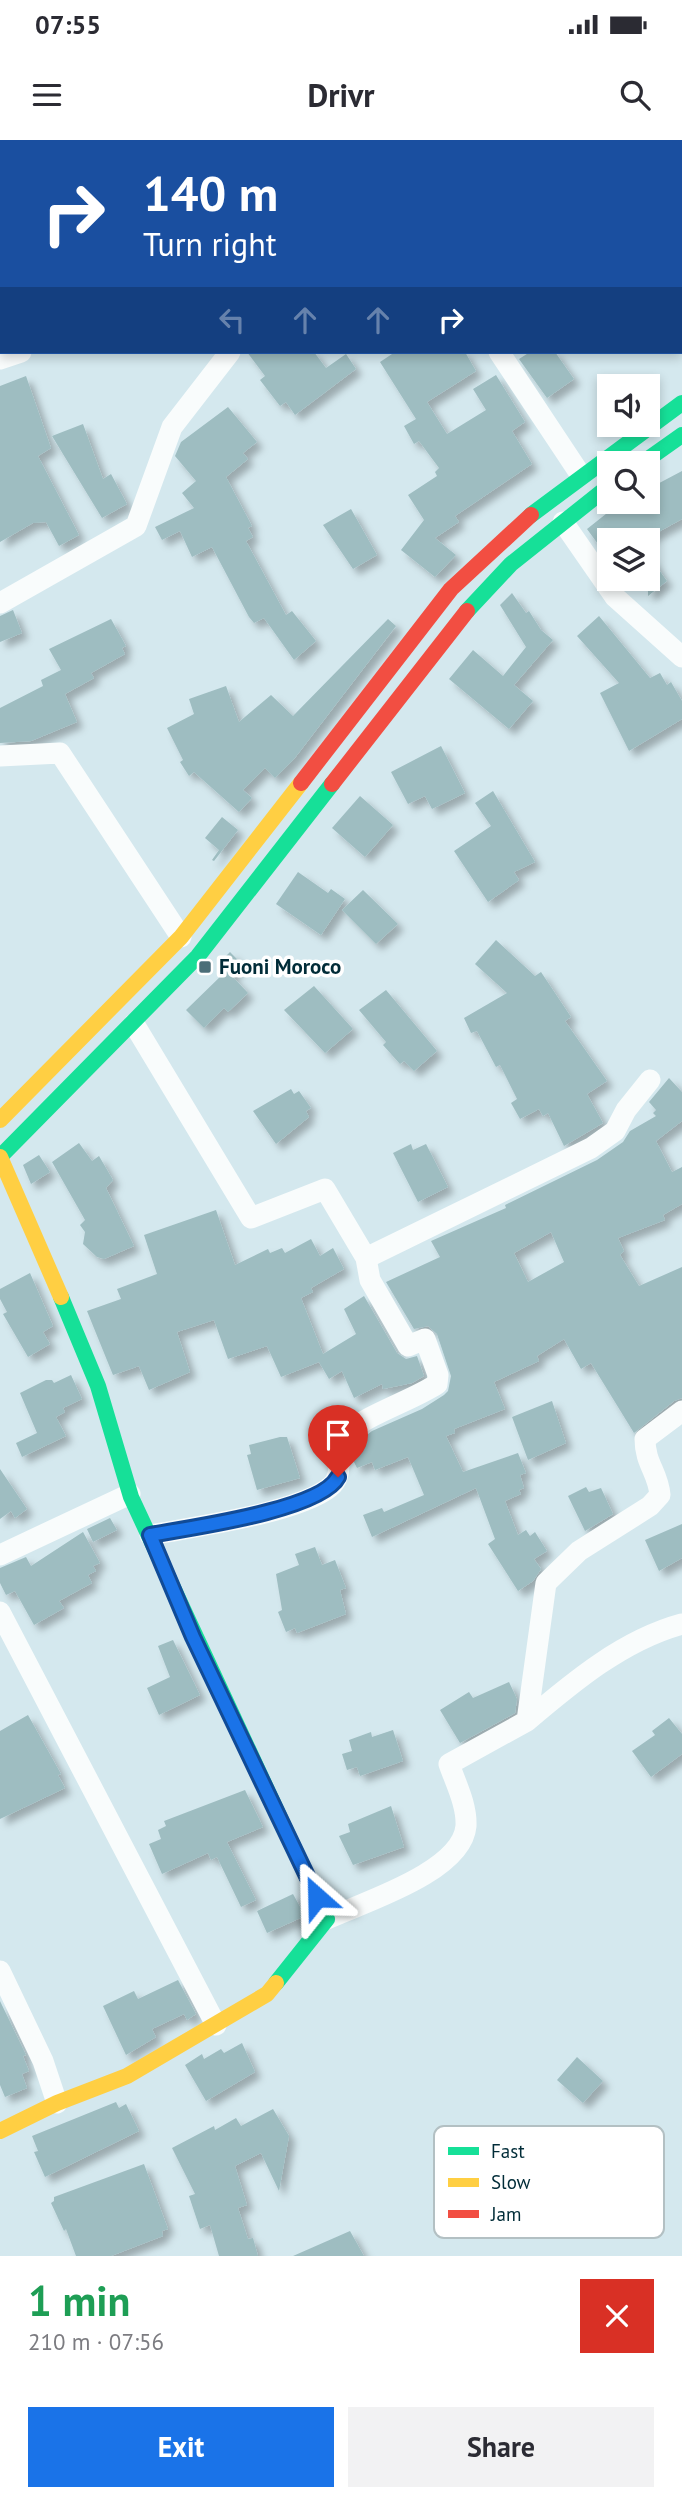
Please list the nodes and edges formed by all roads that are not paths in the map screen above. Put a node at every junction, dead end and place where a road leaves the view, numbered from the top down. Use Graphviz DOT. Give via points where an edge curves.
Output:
graph roads {
  1 [pos="228,354"];
  2 [pos="500,354"];
  3 [pos="682,403"];
  4 [pos="682,435"];
  5 [pos="659,451"];
  6 [pos="580,474"];
  7 [pos="597,495"];
  8 [pos="563,522"];
  9 [pos="0,603"];
  10 [pos="682,657"];
  11 [pos="0,756"];
  12 [pos="181,937"];
  13 [pos="134,1024"];
  14 [pos="650,1080"];
  15 [pos="0,1120"];
  16 [pos="0,1157"];
  17 [pos="366,1258"];
  18 [pos="682,1411"];
  19 [pos="130,1494"];
  20 [pos="150,1535"];
  21 [pos="0,1555"];
  22 [pos="0,1612"];
  23 [pos="682,1624"];
  24 [pos="527,1721"];
  25 [pos="327,1919"];
  26 [pos="0,1971"];
  27 [pos="216,2025"];
  28 [pos="57,2103"];
  29 [pos="0,2131"];
  1 -- 9 [label="street" via="172,427 136,526"];
  2 -- 6 [label="street"];
  3 -- 6 [label="main road"];
  4 -- 5 [label="main road"];
  6 -- 12 [label="main road" via="494,544 451,589"];
  7 -- 8 [label="main road"];
  8 -- 10 [label="street" via="615,597"];
  8 -- 13 [label="main road" via="511,564 471,606 233,914"];
  11 -- 12 [label="street" via="60,753"];
  12 -- 15 [label="main road"];
  13 -- 16 [label="main road"];
  13 -- 17 [label="street" via="251,1218 325,1189"];
  14 -- 17 [label="street" via="615,1131 592,1148"];
  16 -- 19 [label="main road" via="27,1229 94,1375"];
  17 -- 20 [label="street" via="370,1280 408,1346 425,1339 437,1384 349,1432 338,1450 338,1477 317,1497 237,1519"];
  18 -- 24 [label="street" via="645,1439 645,1456 659,1481 660,1495 579,1551 546,1583"];
  19 -- 20 [label="main road"];
  19 -- 21 [label="street"];
  20 -- 25 [label="main road" via="193,1637"];
  22 -- 27 [label="street"];
  23 -- 24 [label="street" via="588,1670"];
  24 -- 25 [label="street" via="449,1764 465,1807 466,1829 458,1850 440,1867"];
  25 -- 27 [label="main road" via="267,1994"];
  26 -- 28 [label="street" via="43,2060"];
  27 -- 28 [label="main road" via="127,2076"];
  28 -- 29 [label="main road"];
}
